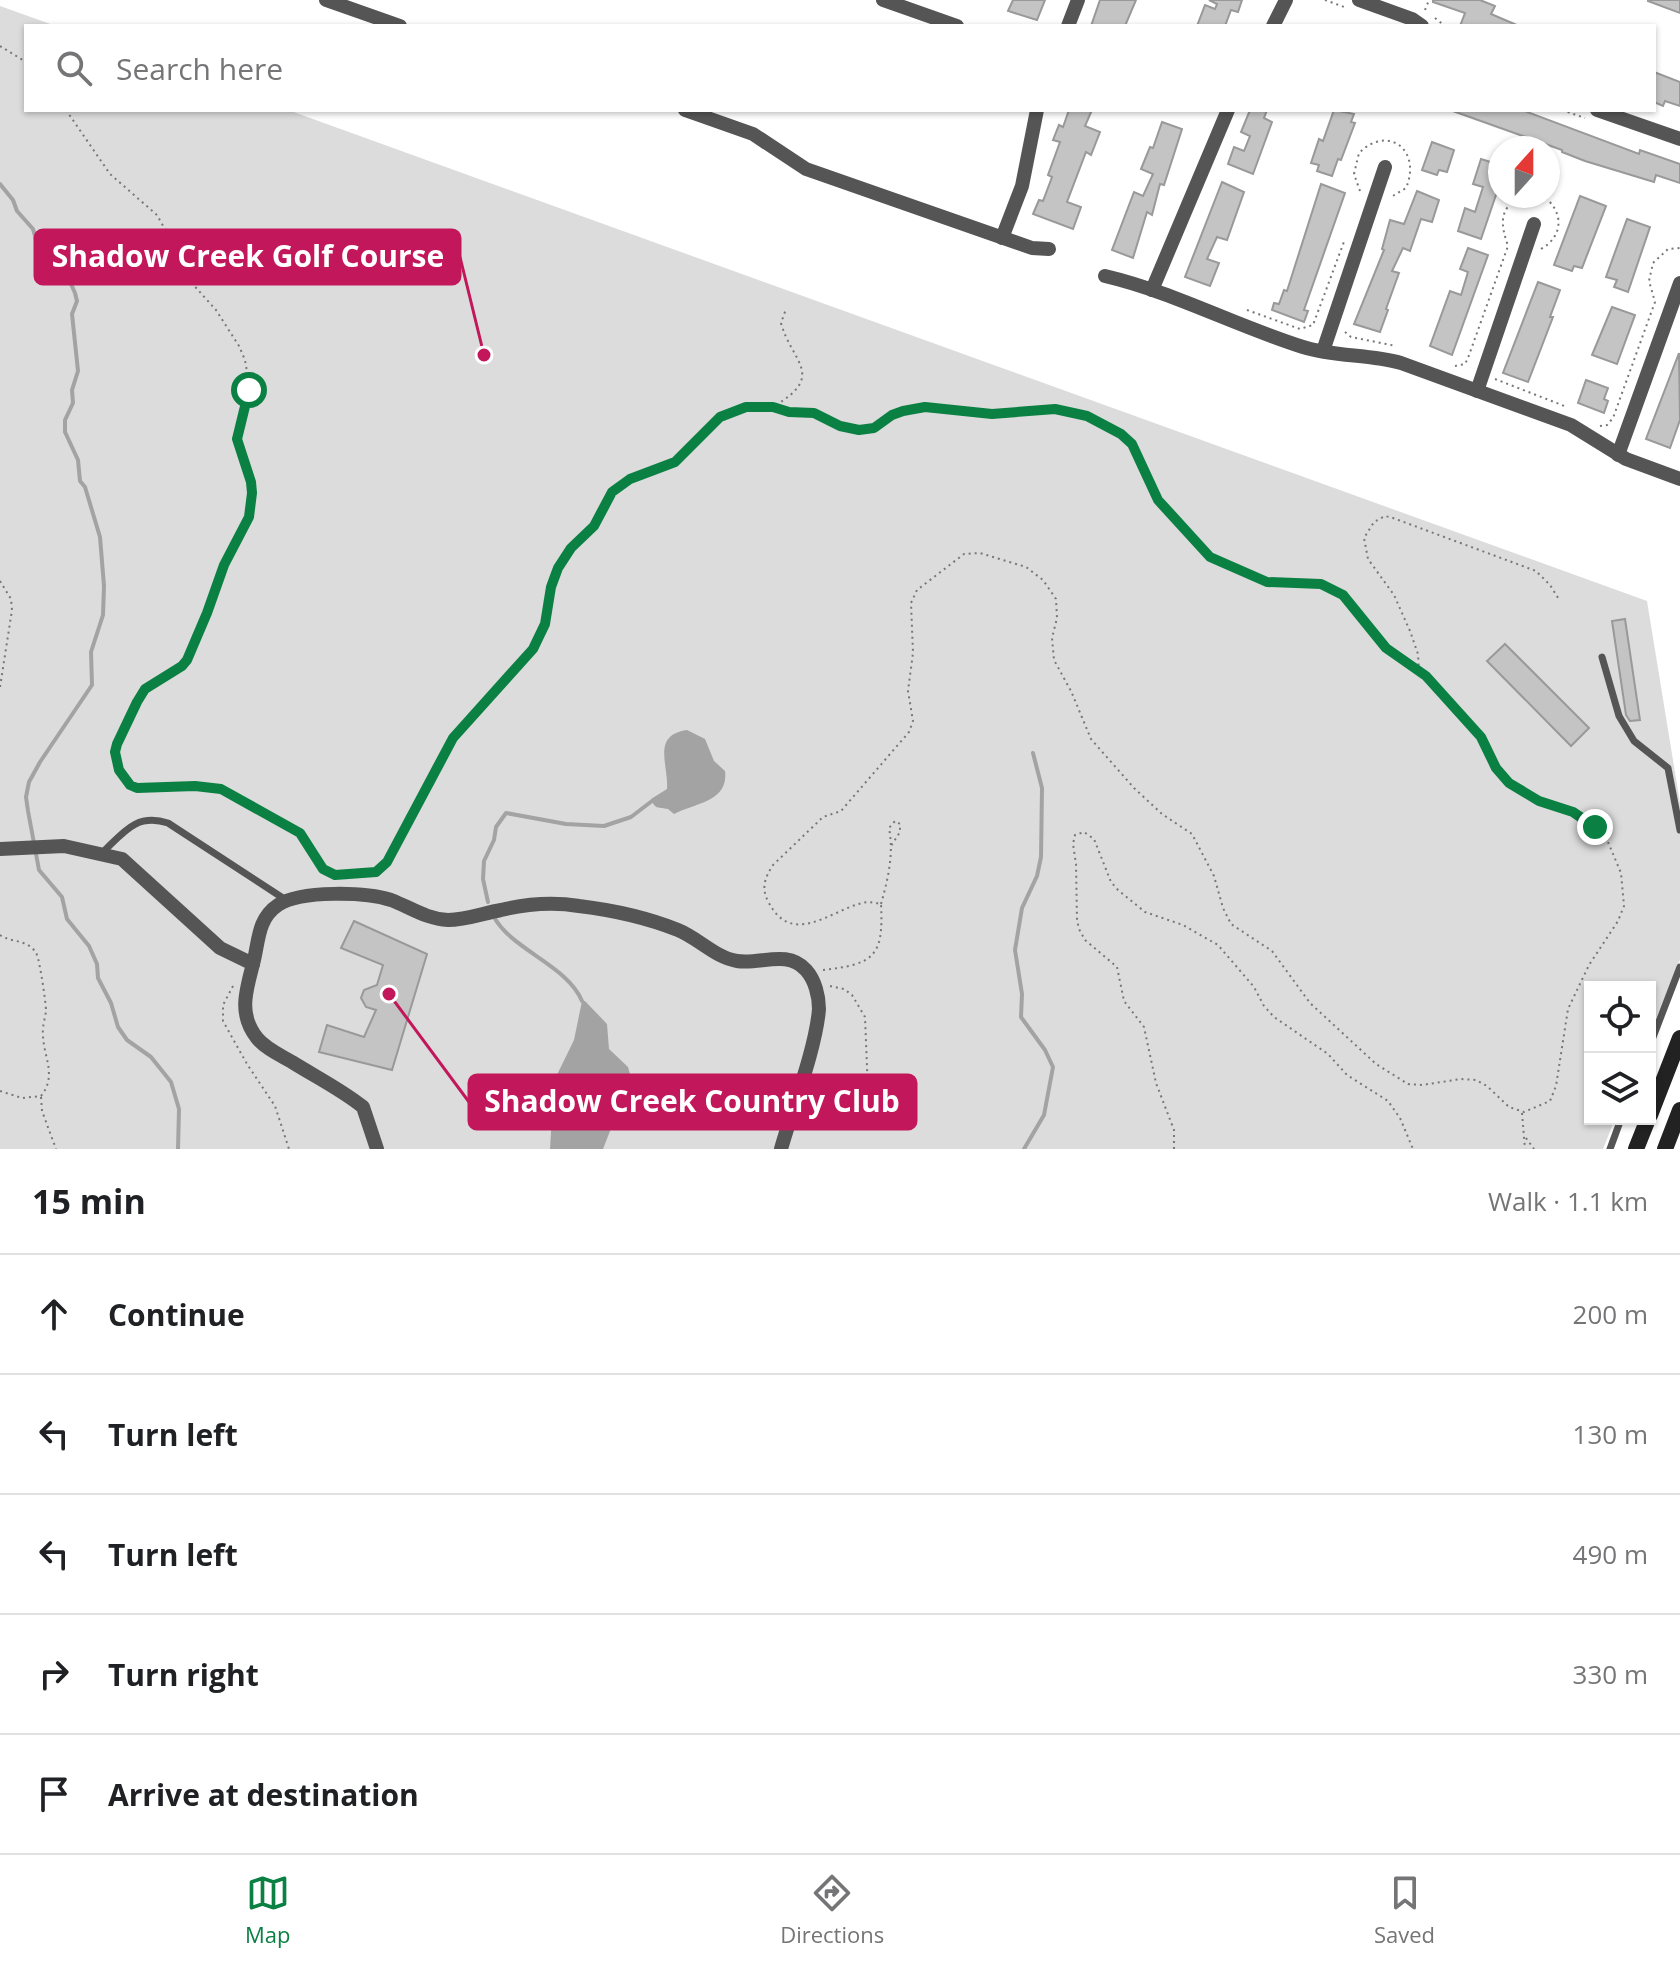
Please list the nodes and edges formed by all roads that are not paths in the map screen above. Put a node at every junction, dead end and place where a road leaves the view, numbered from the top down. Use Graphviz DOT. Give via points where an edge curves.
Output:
graph roads {
  1 [pos="326,0"];
  2 [pos="883,0"];
  3 [pos="1078,0"];
  4 [pos="1286,0"];
  5 [pos="1359,0"];
  6 [pos="356,5"];
  7 [pos="1424,18"];
  8 [pos="396,24"];
  9 [pos="951,24"];
  10 [pos="1069,24"];
  11 [pos="1274,24"];
  12 [pos="691,112"];
  13 [pos="1037,112"];
  14 [pos="1227,112"];
  15 [pos="1603,112"];
  16 [pos="1680,139"];
  17 [pos="1385,167"];
  18 [pos="1534,224"];
  19 [pos="1002,238"];
  20 [pos="1049,249"];
  21 [pos="1105,276"];
  22 [pos="1680,283"];
  23 [pos="1152,290"];
  24 [pos="1323,351"];
  25 [pos="1477,391"];
  26 [pos="1618,455"];
  27 [pos="1680,479"];
  28 [pos="1602,657"];
  29 [pos="1680,830"];
  30 [pos="6,849"];
  31 [pos="100,854"];
  32 [pos="288,901"];
  33 [pos="1680,967"];
  34 [pos="251,971"];
  35 [pos="1656,1029"];
  36 [pos="1680,1038"];
  37 [pos="1656,1099"];
  38 [pos="1680,1110"];
  39 [pos="1619,1125"];
  40 [pos="1646,1125"];
  41 [pos="377,1149"];
  42 [pos="781,1149"];
  43 [pos="1610,1149"];
  44 [pos="1636,1149"];
  45 [pos="1665,1149"];
  1 -- 6 [label="street"];
  2 -- 9 [label="street"];
  3 -- 10 [label="street"];
  4 -- 11 [label="street"];
  5 -- 7 [label="street" via="1412,19"];
  6 -- 8 [label="street"];
  12 -- 19 [label="street" via="753,134 806,169"];
  13 -- 19 [label="street" via="1022,186"];
  14 -- 23 [label="street"];
  15 -- 16 [label="street"];
  17 -- 24 [label="street"];
  18 -- 25 [label="street"];
  19 -- 20 [label="street"];
  21 -- 23 [label="street"];
  22 -- 26 [label="street"];
  23 -- 24 [label="street"];
  24 -- 25 [label="street" via="1378,357"];
  25 -- 26 [label="street" via="1571,425"];
  26 -- 27 [label="street"];
  28 -- 29 [label="lane" via="1619,716 1634,741 1668,768"];
  30 -- 31 [label="street" via="64,846"];
  31 -- 32 [label="lane" via="132,825 151,818 168,823"];
  31 -- 34 [label="street" via="122,859"];
  32 -- 34 [label="street" via="265,919"];
  32 -- 42 [label="street" via="330,894 372,897 449,920 532,906 578,906 655,922 737,961 787,959 805,969 816,985 819,1008"];
  33 -- 35 [label="lane"];
  34 -- 41 [label="street" via="244,1008 258,1039 363,1107"];
  36 -- 37 [label="street"];
  38 -- 45 [label="street"];
  39 -- 43 [label="lane"];
  40 -- 44 [label="street"];
}
